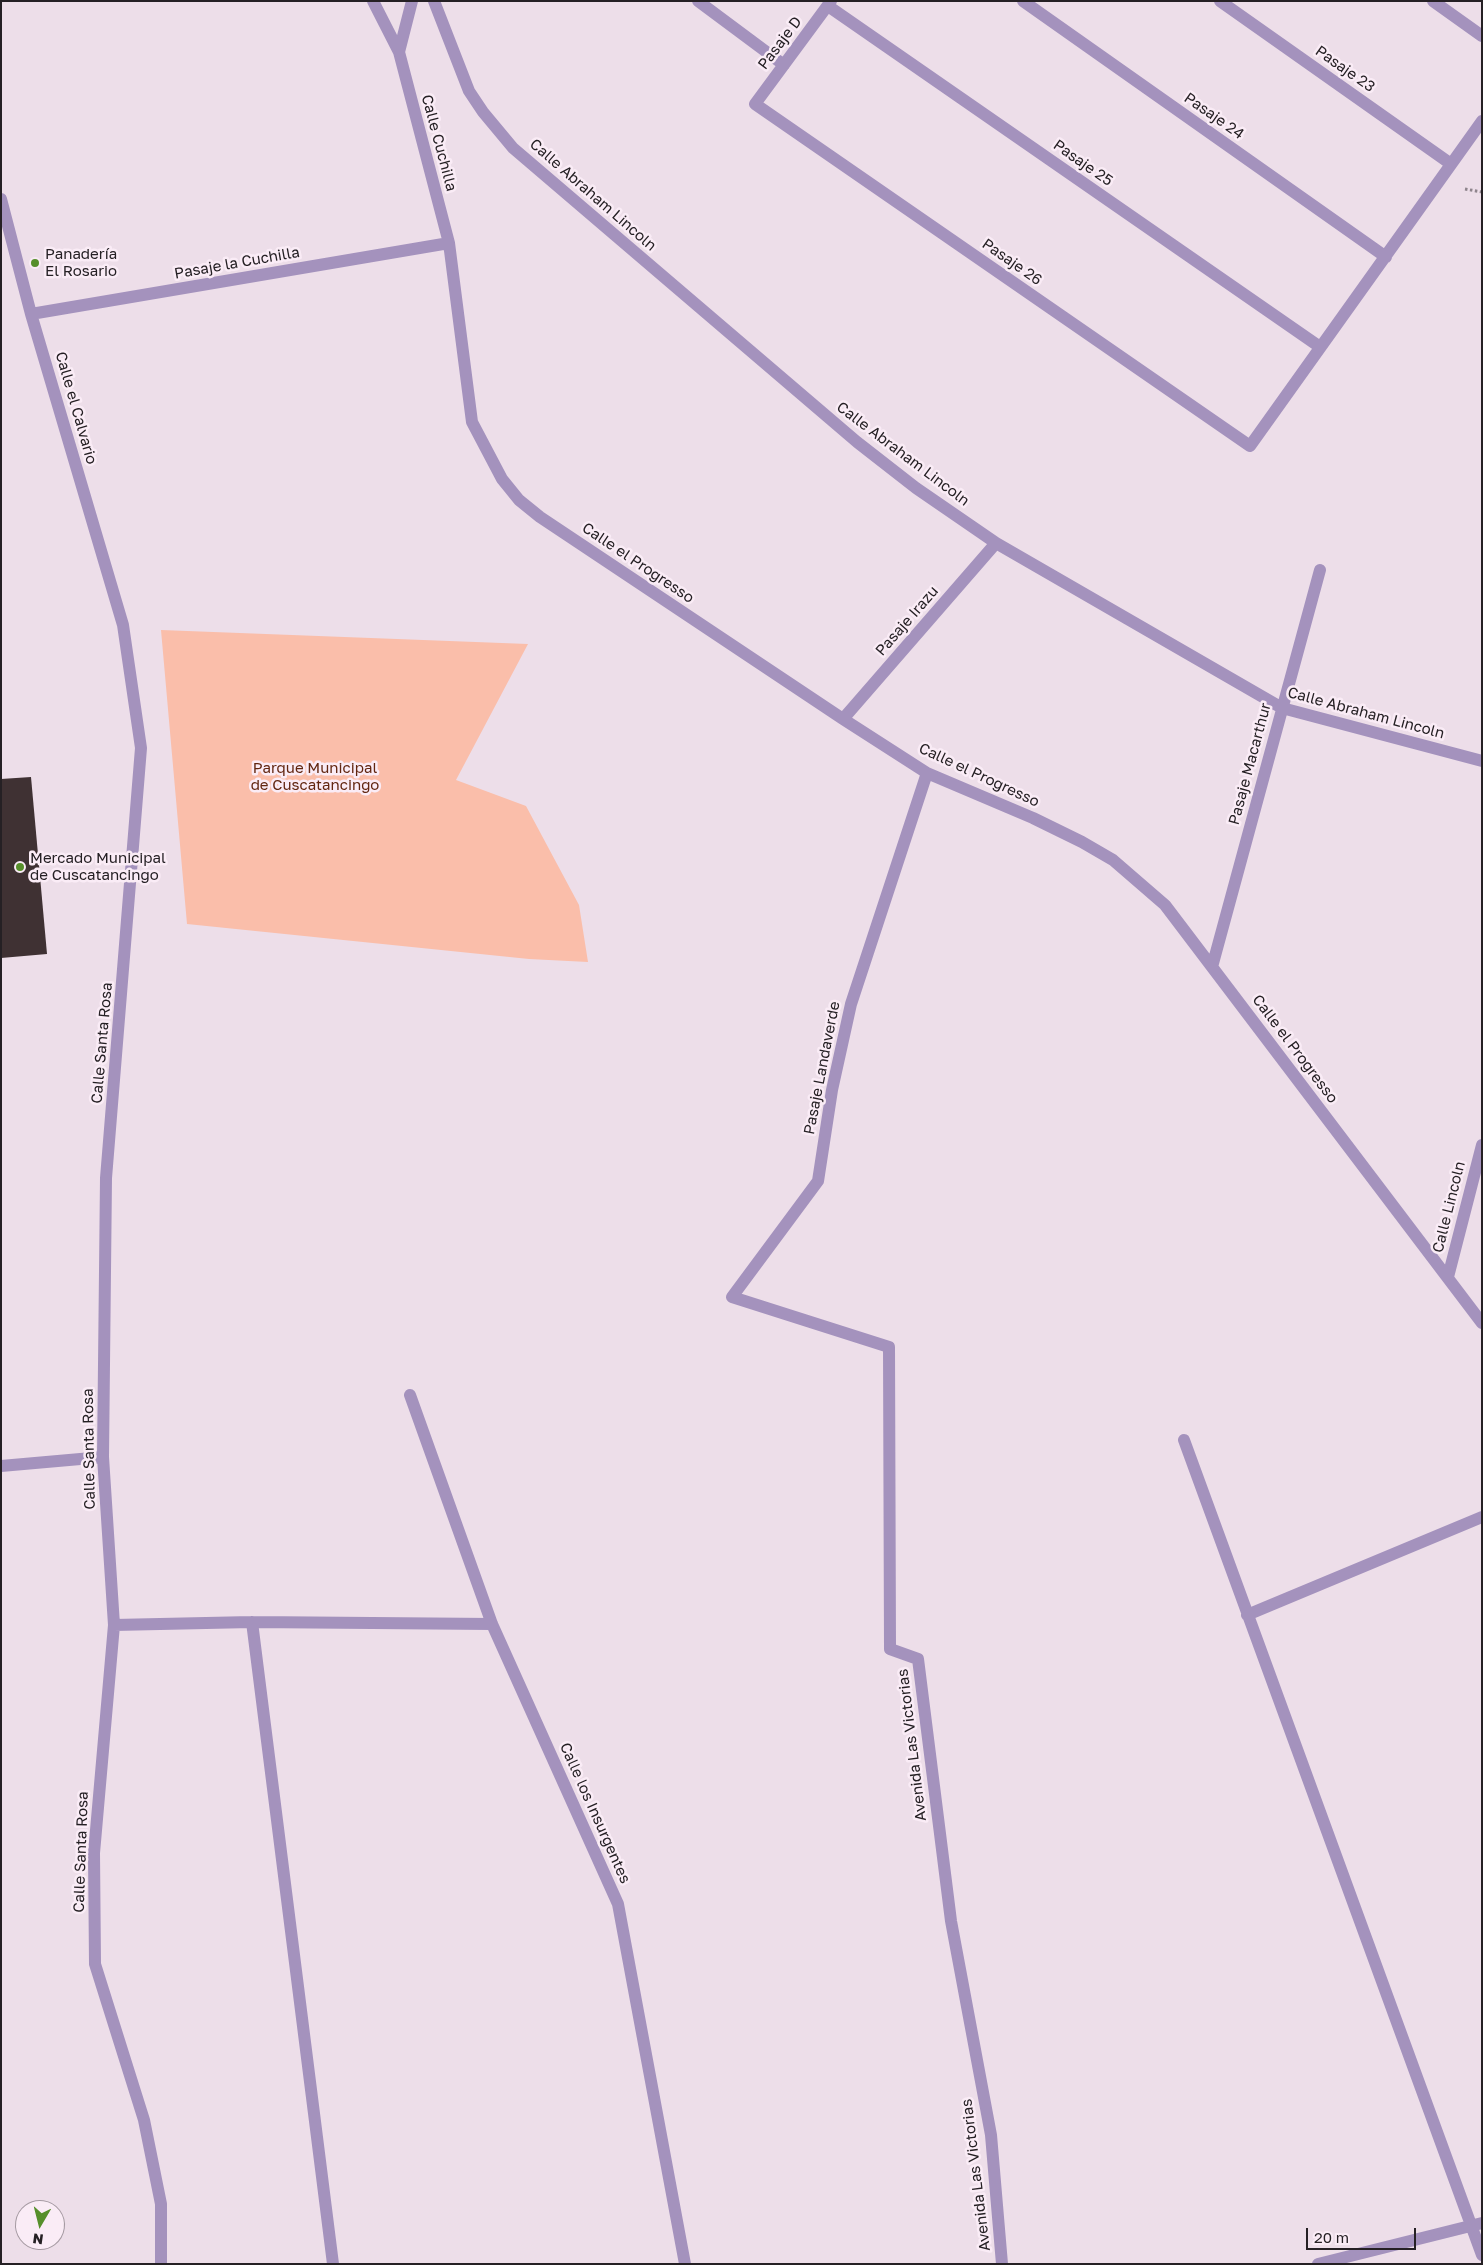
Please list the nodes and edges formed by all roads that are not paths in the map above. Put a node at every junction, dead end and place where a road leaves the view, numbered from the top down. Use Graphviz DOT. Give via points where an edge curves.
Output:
graph roads {
  1 [pos="373,1"];
  2 [pos="412,1"];
  3 [pos="434,1"];
  4 [pos="698,1"];
  5 [pos="1023,1"];
  6 [pos="1220,1"];
  7 [pos="1433,1"];
  8 [pos="829,4"];
  9 [pos="1482,36"];
  10 [pos="399,52"];
  11 [pos="784,65"];
  12 [pos="755,104"];
  13 [pos="1482,121"];
  14 [pos="1451,164"];
  15 [pos="1,199"];
  16 [pos="448,243"];
  17 [pos="1386,257"];
  18 [pos="31,314"];
  19 [pos="1320,348"];
  20 [pos="996,543"];
  21 [pos="1320,570"];
  22 [pos="123,625"];
  23 [pos="1282,708"];
  24 [pos="843,719"];
  25 [pos="1482,761"];
  26 [pos="928,772"];
  27 [pos="1212,967"];
  28 [pos="1482,1145"];
  29 [pos="1448,1277"];
  30 [pos="785,1314"];
  31 [pos="1482,1323"];
  32 [pos="410,1395"];
  33 [pos="1184,1440"];
  34 [pos="103,1457"];
  35 [pos="1,1466"];
  36 [pos="1482,1517"];
  37 [pos="1247,1615"];
  38 [pos="252,1622"];
  39 [pos="492,1624"];
  40 [pos="114,1625"];
  41 [pos="1476,2225"];
  42 [pos="1482,2255"];
  43 [pos="161,2264"];
  44 [pos="332,2264"];
  45 [pos="685,2264"];
  46 [pos="1002,2264"];
  47 [pos="1318,2264"];
  1 -- 10 [label="street, Calle Cuchilla"];
  2 -- 10 [label="street, Calle Cuchilla"];
  3 -- 20 [label="street, Calle Abraham Lincoln" via="469,91 513,148 857,442 916,488"];
  4 -- 11 [label="street"];
  5 -- 17 [label="street, Pasaje 24"];
  6 -- 14 [label="street, Pasaje 23"];
  7 -- 9 [label="street"];
  8 -- 11 [label="street, Pasaje D"];
  8 -- 19 [label="street, Pasaje 25"];
  10 -- 16 [label="street, Calle Cuchilla"];
  11 -- 12 [label="street, Pasaje D"];
  12 -- 19 [label="street, Pasaje 26" via="1250,446"];
  13 -- 14 [label="street"];
  14 -- 17 [label="street"];
  15 -- 18 [label="street, Calle el Calvario"];
  16 -- 18 [label="street, Pasaje la Cuchilla"];
  16 -- 24 [label="street, Calle el Progresso" via="472,422 502,479 519,500"];
  17 -- 19 [label="street"];
  18 -- 22 [label="street, Calle el Calvario"];
  20 -- 23 [label="street, Calle Abraham Lincoln"];
  20 -- 24 [label="street, Pasaje Irazu"];
  21 -- 23 [label="street, Pasaje Macarthur"];
  22 -- 34 [label="street, Calle Santa Rosa" via="141,748 106,1178"];
  23 -- 25 [label="street, Calle Abraham Lincoln"];
  23 -- 27 [label="street, Pasaje Macarthur"];
  24 -- 26 [label="street, Calle el Progresso"];
  26 -- 27 [label="street, Calle el Progresso" via="1033,818 1113,860 1165,905"];
  26 -- 30 [label="street, Pasaje Landaverde" via="851,1004 832,1090 818,1181 732,1298"];
  27 -- 29 [label="street, Calle el Progresso"];
  28 -- 29 [label="street, Calle Lincoln"];
  29 -- 31 [label="street, Calle el Progresso"];
  30 -- 46 [label="street, Avenida Las Victorias" via="889,1347 890,1649 918,1659 951,1921 991,2135"];
  32 -- 39 [label="street, Calle los Insurgentes"];
  33 -- 37 [label="street"];
  34 -- 35 [label="street"];
  34 -- 40 [label="street, Calle Santa Rosa"];
  36 -- 37 [label="street"];
  37 -- 41 [label="street"];
  38 -- 39 [label="street"];
  38 -- 40 [label="street"];
  38 -- 44 [label="street"];
  39 -- 45 [label="street, Calle los Insurgentes" via="618,1904"];
  40 -- 43 [label="street, Calle Santa Rosa" via="94,1853 95,1964 144,2120 162,2204"];
  41 -- 42 [label="street"];
  41 -- 47 [label="street"];
}
